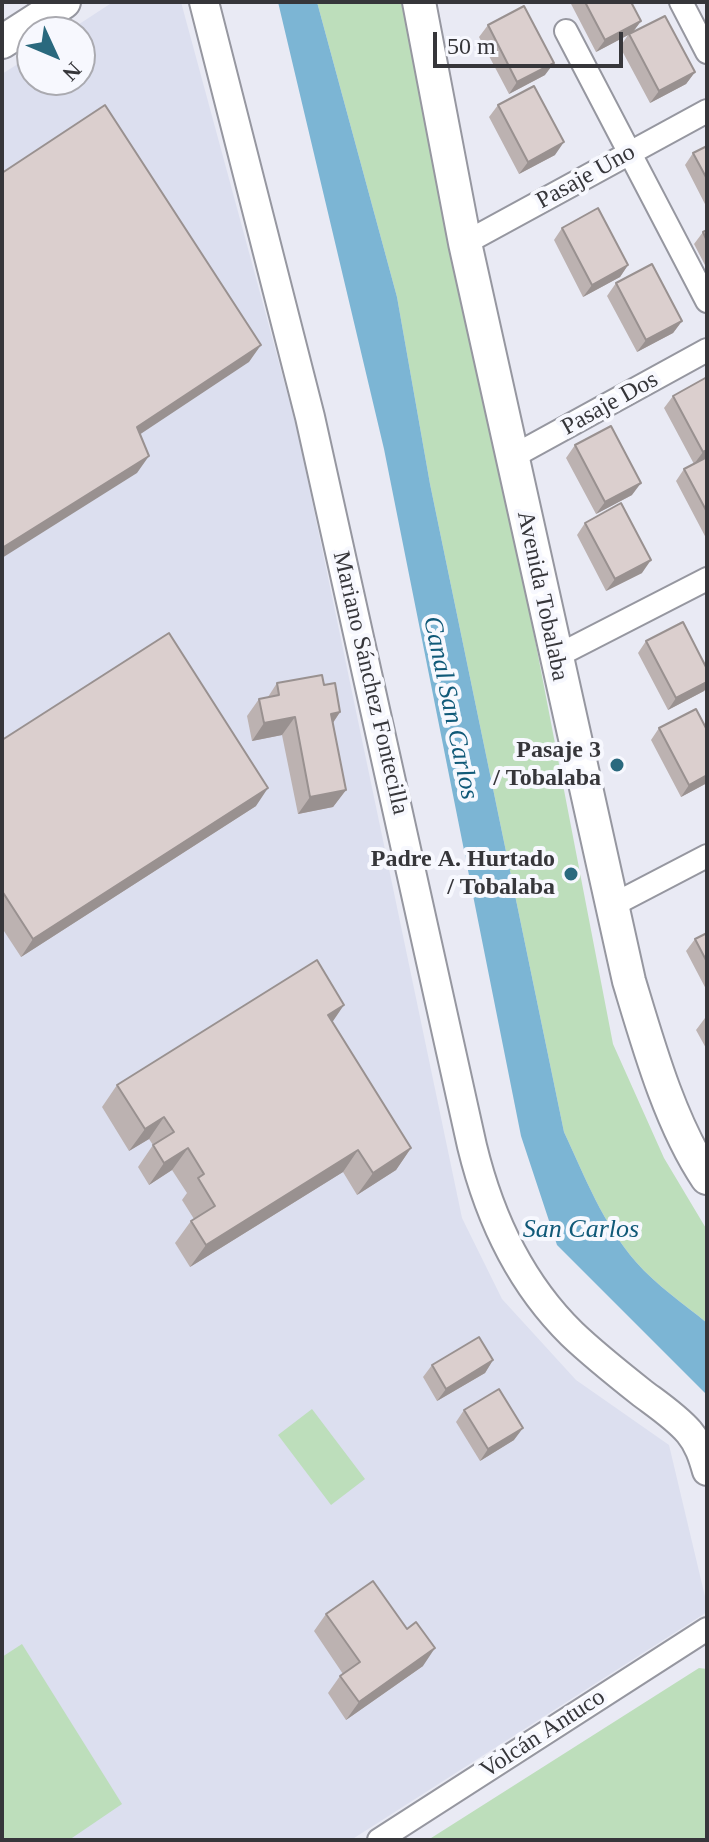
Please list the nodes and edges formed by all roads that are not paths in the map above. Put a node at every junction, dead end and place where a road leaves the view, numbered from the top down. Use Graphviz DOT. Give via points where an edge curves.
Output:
graph roads {
  1 [pos="204,2"];
  2 [pos="419,2"];
  3 [pos="681,2"];
  4 [pos="54,5"];
  5 [pos="566,31"];
  6 [pos="2,42"];
  7 [pos="707,52"];
  8 [pos="707,111"];
  9 [pos="630,153"];
  10 [pos="465,243"];
  11 [pos="707,301"];
  12 [pos="707,350"];
  13 [pos="512,457"];
  14 [pos="707,579"];
  15 [pos="555,657"];
  16 [pos="707,856"];
  17 [pos="611,906"];
  18 [pos="707,1178"];
  19 [pos="707,1471"];
  20 [pos="707,1629"];
  21 [pos="379,1840"];
  1 -- 19 [label="street, Mariano Sánchez Fontecilla" via="310,417 485,1192 514,1257 553,1314 588,1349 674,1416 701,1450"];
  2 -- 10 [label="main road, Avenida Tobalaba"];
  3 -- 7 [label="street"];
  4 -- 6 [label="main road"];
  5 -- 9 [label="street"];
  8 -- 9 [label="street, Pasaje Uno"];
  9 -- 10 [label="street, Pasaje Uno"];
  9 -- 11 [label="street"];
  10 -- 13 [label="main road, Avenida Tobalaba"];
  12 -- 13 [label="street, Pasaje Dos"];
  13 -- 15 [label="main road, Avenida Tobalaba"];
  14 -- 15 [label="street"];
  15 -- 17 [label="main road, Avenida Tobalaba"];
  16 -- 17 [label="street"];
  17 -- 18 [label="main road, Avenida Tobalaba" via="657,1070"];
  20 -- 21 [label="street, Volcán Antuco"];
}
